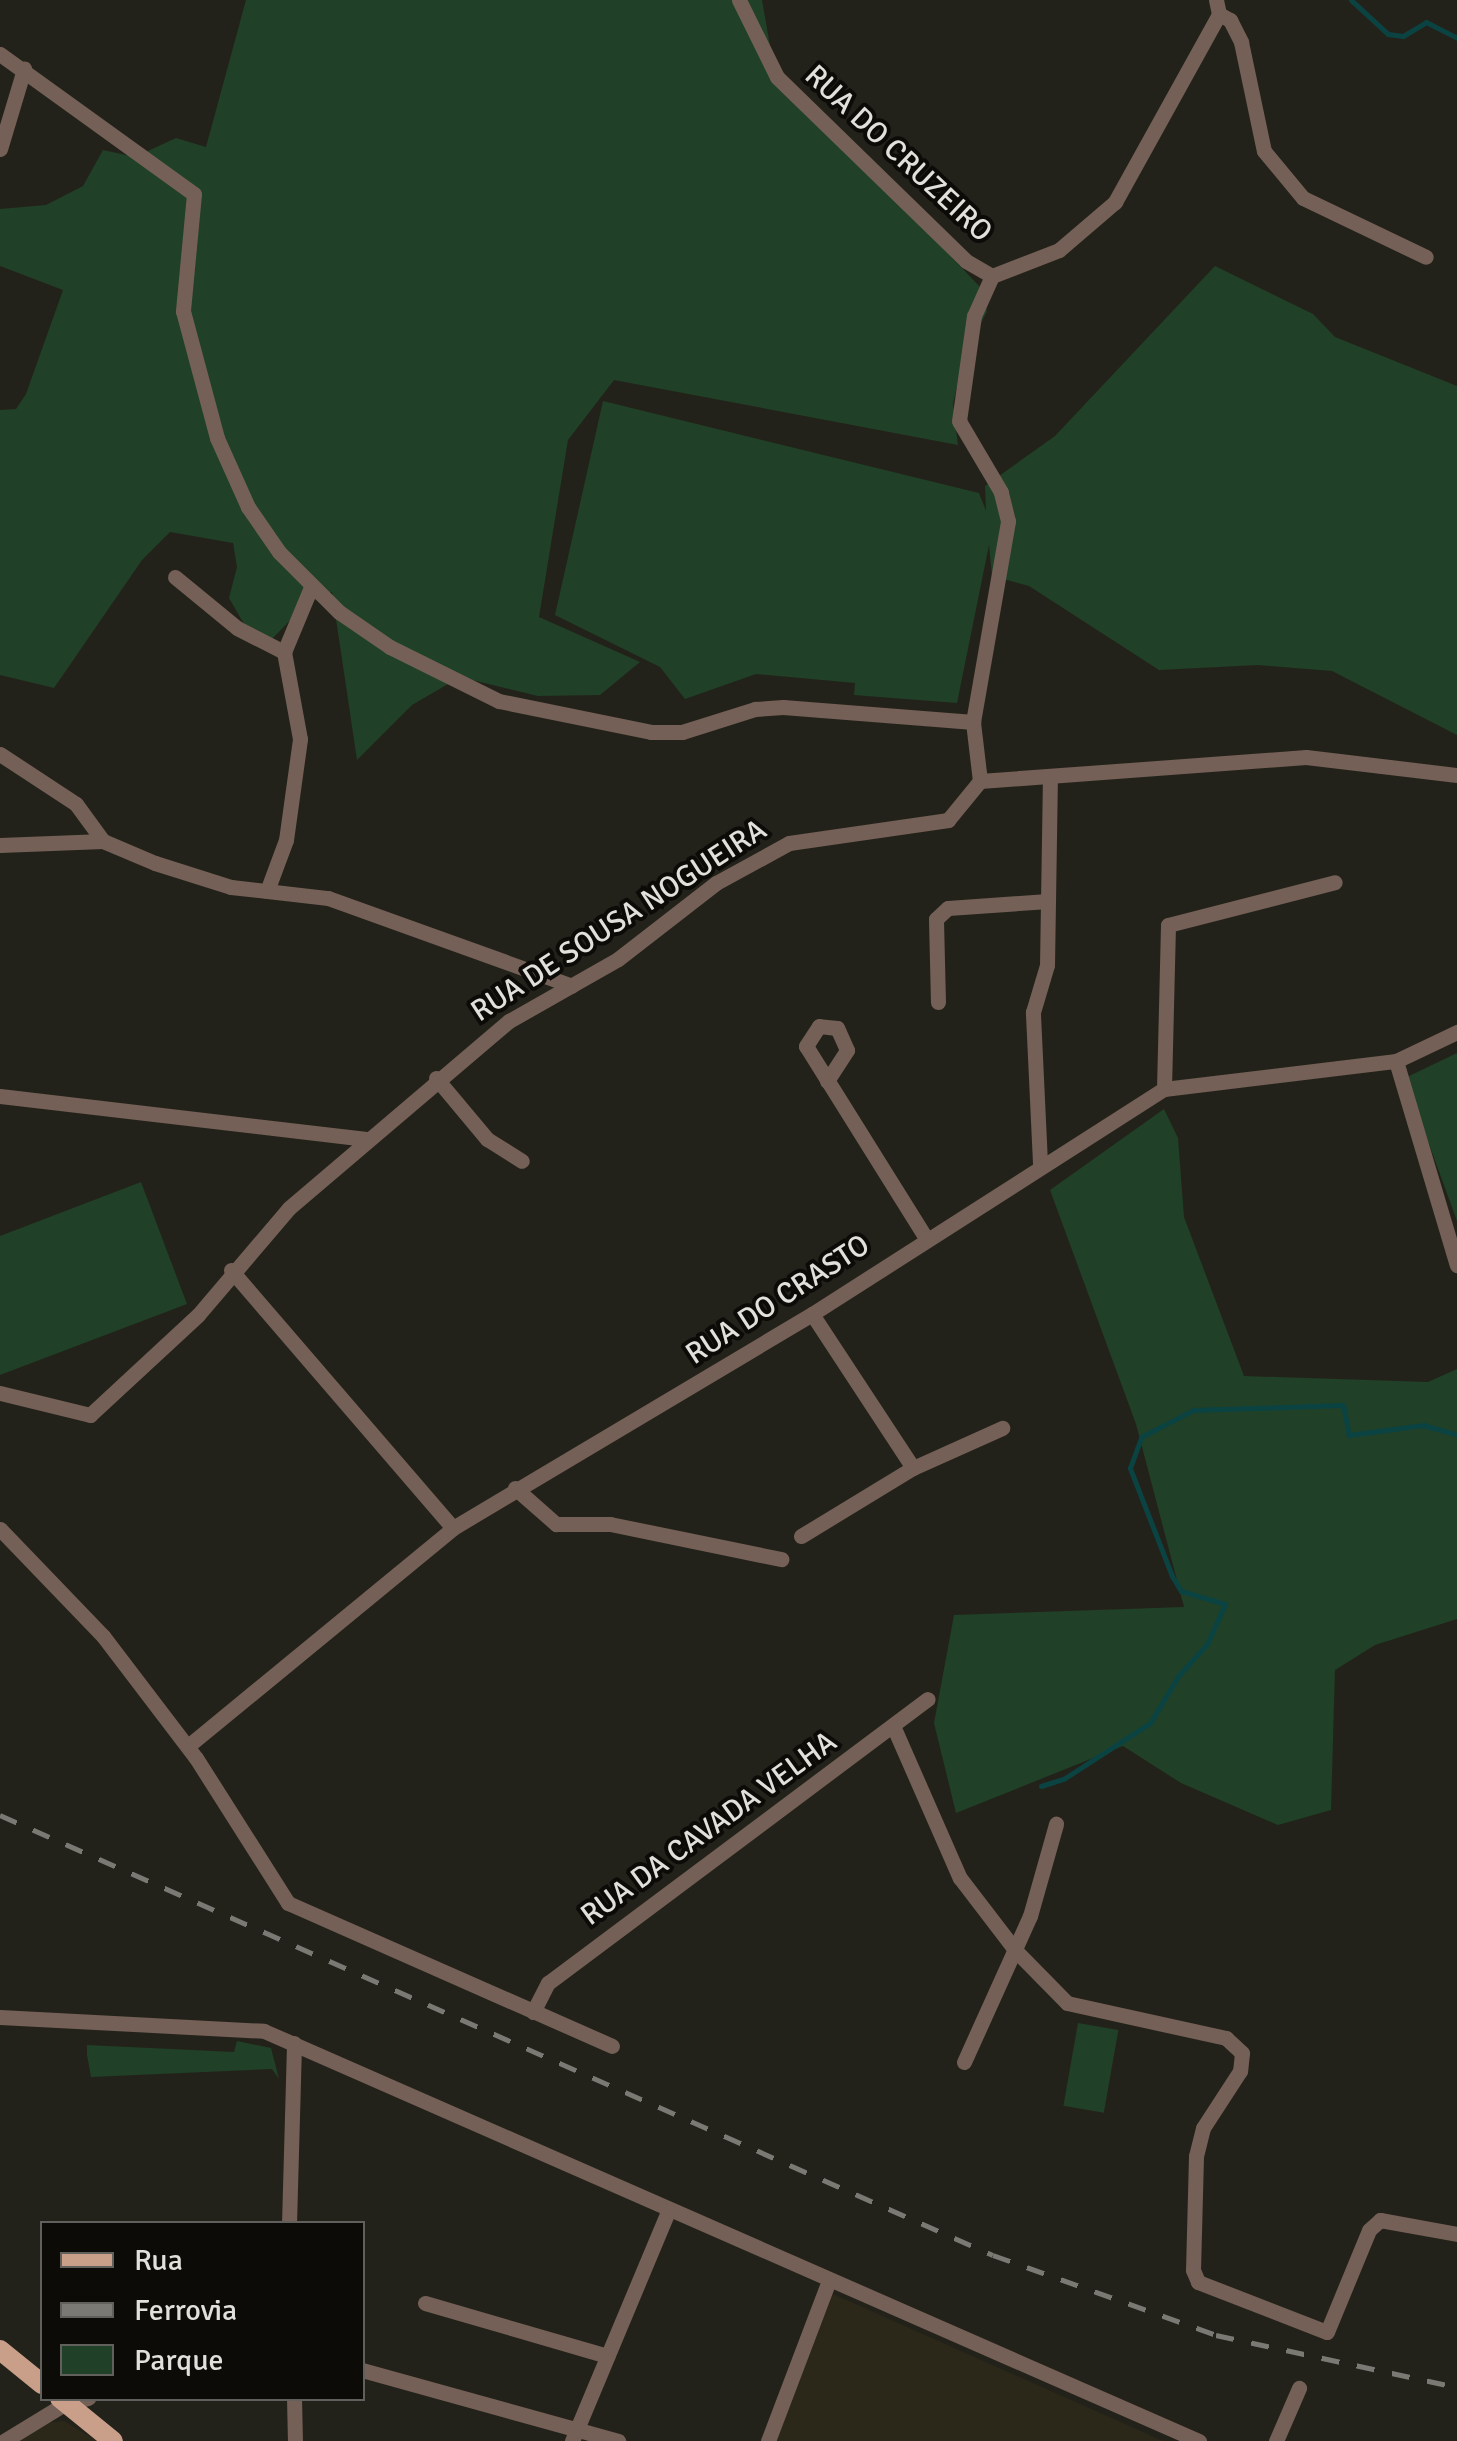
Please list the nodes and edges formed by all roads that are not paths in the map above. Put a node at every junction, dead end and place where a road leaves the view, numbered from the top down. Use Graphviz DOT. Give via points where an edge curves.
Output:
graph roads {
  1 [pos="739,0"];
  2 [pos="1218,7"];
  3 [pos="0,54"];
  4 [pos="24,69"];
  5 [pos="0,149"];
  6 [pos="1426,257"];
  7 [pos="992,276"];
  8 [pos="176,577"];
  9 [pos="311,587"];
  10 [pos="284,652"];
  11 [pos="973,722"];
  12 [pos="0,754"];
  13 [pos="1457,775"];
  14 [pos="1050,777"];
  15 [pos="980,781"];
  16 [pos="103,841"];
  17 [pos="0,845"];
  18 [pos="1336,882"];
  19 [pos="267,891"];
  20 [pos="1048,901"];
  21 [pos="572,986"];
  22 [pos="938,1002"];
  23 [pos="1457,1032"];
  24 [pos="1396,1061"];
  25 [pos="436,1078"];
  26 [pos="828,1080"];
  27 [pos="1164,1089"];
  28 [pos="0,1096"];
  29 [pos="368,1139"];
  30 [pos="522,1161"];
  31 [pos="1040,1163"];
  32 [pos="926,1238"];
  33 [pos="1457,1265"];
  34 [pos="231,1270"];
  35 [pos="812,1314"];
  36 [pos="0,1393"];
  37 [pos="1002,1428"];
  38 [pos="913,1468"];
  39 [pos="515,1488"];
  40 [pos="0,1528"];
  41 [pos="453,1528"];
  42 [pos="801,1536"];
  43 [pos="781,1559"];
  44 [pos="926,1699"];
  45 [pos="894,1728"];
  46 [pos="188,1746"];
  47 [pos="1056,1824"];
  48 [pos="1015,1950"];
  49 [pos="533,2012"];
  50 [pos="0,2017"];
  51 [pos="294,2043"];
  52 [pos="612,2046"];
  53 [pos="964,2062"];
  54 [pos="668,2210"];
  55 [pos="289,2221"];
  56 [pos="1457,2234"];
  57 [pos="829,2280"];
  58 [pos="425,2303"];
  59 [pos="0,2350"];
  60 [pos="607,2356"];
  61 [pos="365,2371"];
  62 [pos="40,2382"];
  63 [pos="1299,2388"];
  64 [pos="63,2401"];
  65 [pos="294,2401"];
  66 [pos="574,2436"];
  67 [pos="4,2441"];
  68 [pos="113,2441"];
  69 [pos="294,2441"];
  70 [pos="618,2441"];
  71 [pos="768,2441"];
  72 [pos="1200,2441"];
  73 [pos="1276,2441"];
  1 -- 7 [label="street, RUA DO CRUZEIRO" via="776,77 966,261"];
  2 -- 6 [label="street" via="1241,42 1264,151 1303,198"];
  2 -- 7 [label="street, RUA DO CRUZEIRO" via="1115,202 1059,250"];
  3 -- 4 [label="street"];
  4 -- 5 [label="street"];
  4 -- 9 [label="street" via="194,194 182,272 194,367 248,507"];
  7 -- 11 [label="street" via="974,316 959,421 1001,492 1008,522"];
  8 -- 10 [label="street" via="236,628"];
  9 -- 10 [label="street"];
  9 -- 11 [label="street" via="390,648 499,701 651,732 682,732 755,708 784,707"];
  10 -- 19 [label="street" via="300,740 286,840"];
  11 -- 15 [label="street"];
  12 -- 16 [label="street" via="76,804"];
  13 -- 14 [label="street" via="1306,757"];
  14 -- 15 [label="street"];
  14 -- 20 [label="street"];
  15 -- 21 [label="street, RUA DE SOUSA NOGUEIRA" via="948,820 788,843 716,884"];
  16 -- 17 [label="street"];
  16 -- 19 [label="street" via="193,875"];
  18 -- 27 [label="street" via="1168,925"];
  19 -- 21 [label="street" via="328,898"];
  20 -- 22 [label="street" via="948,908 936,919"];
  20 -- 31 [label="street" via="1047,964 1032,1012"];
  21 -- 25 [label="street, RUA DE SOUSA NOGUEIRA" via="510,1020"];
  23 -- 24 [label="street, RUA DO CRASTO"];
  24 -- 27 [label="street, RUA DO CRASTO"];
  24 -- 33 [label="street"];
  25 -- 29 [label="street, RUA DE SOUSA NOGUEIRA"];
  25 -- 30 [label="street" via="487,1139"];
  26 -- 32 [label="street"];
  27 -- 31 [label="street, RUA DO CRASTO"];
  28 -- 29 [label="street"];
  29 -- 34 [label="street, RUA DE SOUSA NOGUEIRA" via="288,1208"];
  31 -- 32 [label="street, RUA DO CRASTO"];
  32 -- 35 [label="street, RUA DO CRASTO"];
  34 -- 36 [label="street, RUA DE SOUSA NOGUEIRA" via="185,1328 90,1415"];
  34 -- 41 [label="street"];
  35 -- 38 [label="street"];
  35 -- 39 [label="street, RUA DO CRASTO"];
  37 -- 38 [label="street"];
  38 -- 42 [label="street"];
  39 -- 41 [label="street, RUA DO CRASTO"];
  39 -- 43 [label="street" via="556,1524 610,1524"];
  40 -- 46 [label="street" via="103,1636"];
  41 -- 46 [label="street, RUA DO CRASTO"];
  44 -- 45 [label="street, RUA DA CAVADA VELHA"];
  45 -- 48 [label="street" via="960,1878"];
  45 -- 49 [label="street, RUA DA CAVADA VELHA" via="548,1983"];
  46 -- 49 [label="street" via="288,1902"];
  47 -- 48 [label="street"];
  48 -- 53 [label="street"];
  48 -- 56 [label="street" via="1067,2003 1226,2038 1242,2053 1240,2071 1203,2128 1196,2156 1193,2270 1204,2286 1327,2332 1369,2230 1380,2220"];
  49 -- 52 [label="street"];
  50 -- 51 [label="street" via="242,2028"];
  51 -- 54 [label="street"];
  51 -- 55 [label="street"];
  54 -- 57 [label="street"];
  54 -- 60 [label="street"];
  57 -- 71 [label="street"];
  57 -- 72 [label="street"];
  58 -- 60 [label="street"];
  59 -- 62 [label="main road"];
  60 -- 66 [label="street"];
  61 -- 66 [label="street"];
  63 -- 73 [label="street"];
  64 -- 67 [label="street"];
  64 -- 68 [label="main road"];
  65 -- 69 [label="street"];
  66 -- 70 [label="street"];
}
